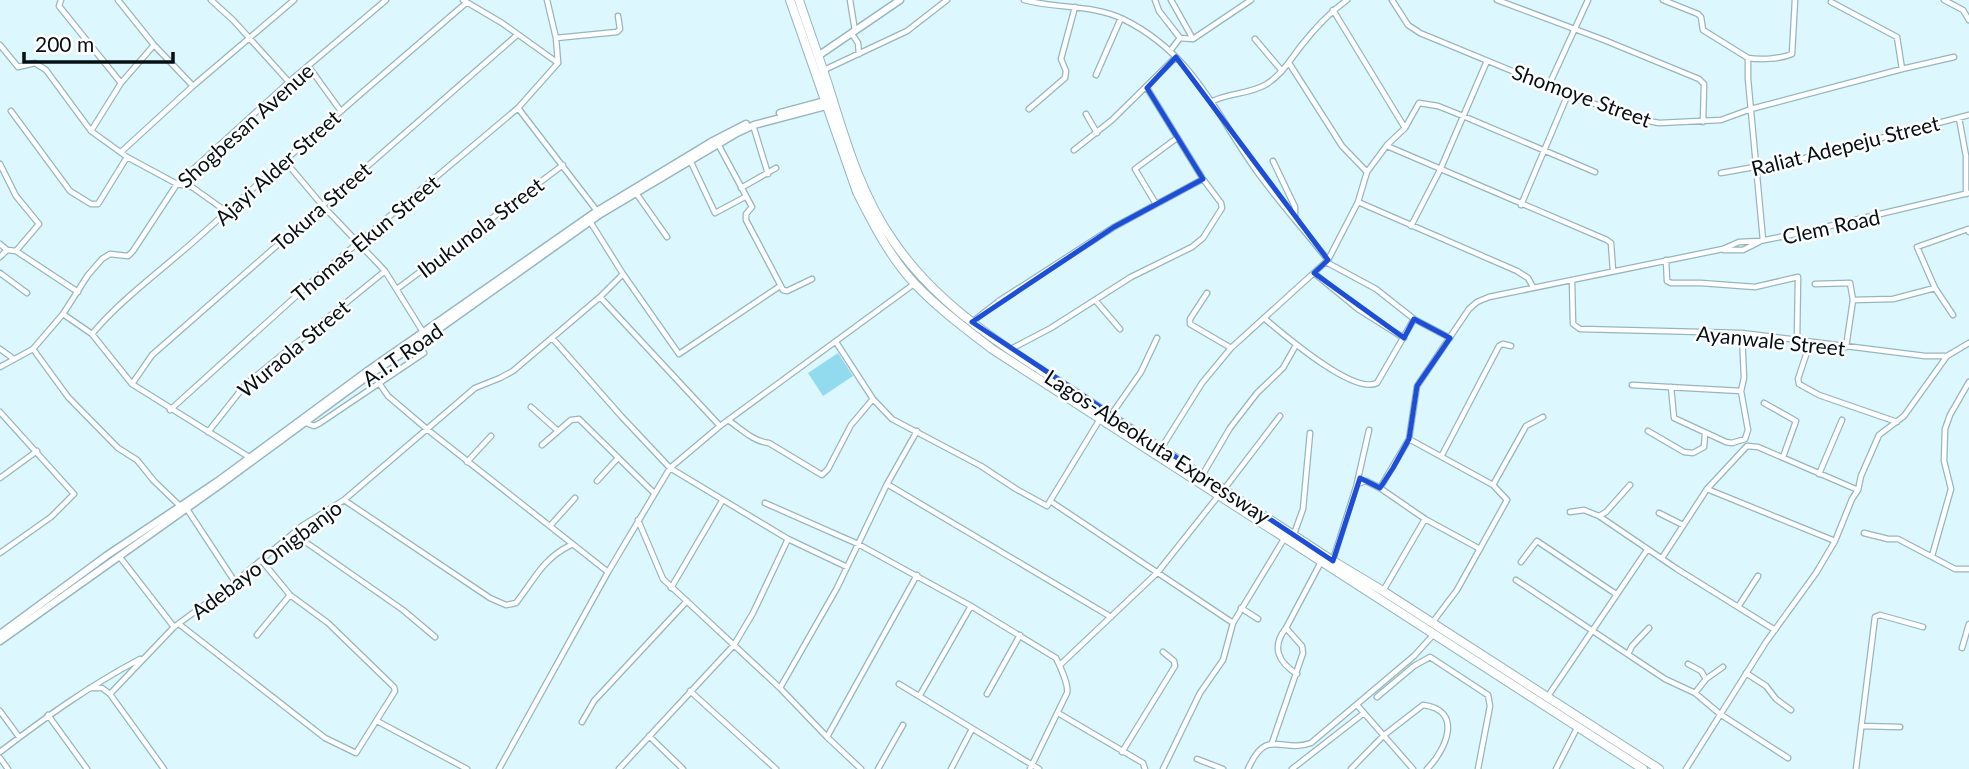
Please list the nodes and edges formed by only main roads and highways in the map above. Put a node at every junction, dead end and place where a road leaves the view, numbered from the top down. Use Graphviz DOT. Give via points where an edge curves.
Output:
graph roads {
  1 [pos="790,0"];
  2 [pos="799,0"];
  3 [pos="1222,491"];
  4 [pos="1643,769"];
  5 [pos="1659,769"];
  1 -- 3 [label="highway, Lagos-Abeokuta Expressway" via="860,199 915,284 992,349"];
  2 -- 3 [label="highway, Lagos-Abeokuta Expressway" via="850,156 880,220 919,274 972,323 1203,474"];
  3 -- 4 [label="highway, Lagos-Abeokuta Expressway" via="1284,538"];
  3 -- 5 [label="highway, Lagos-Abeokuta Expressway"];
}
